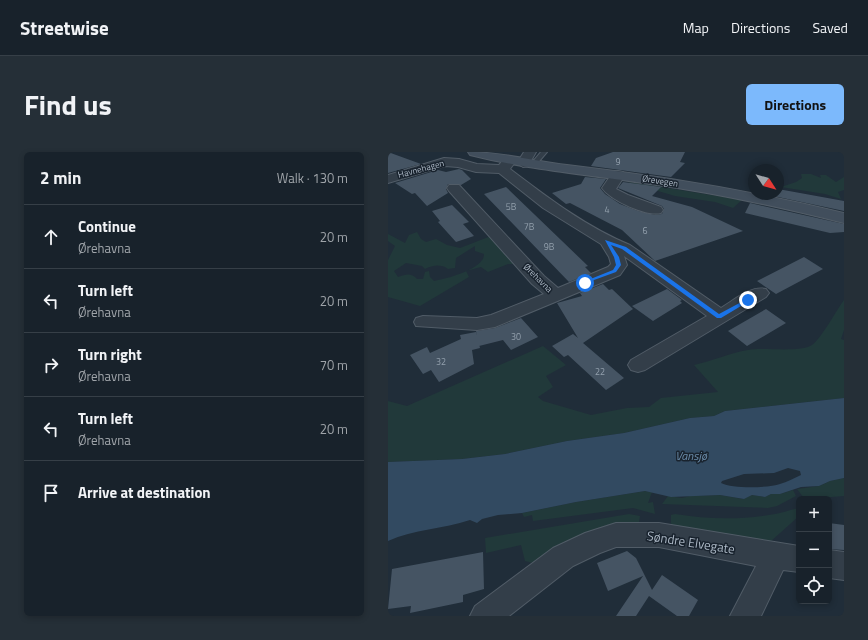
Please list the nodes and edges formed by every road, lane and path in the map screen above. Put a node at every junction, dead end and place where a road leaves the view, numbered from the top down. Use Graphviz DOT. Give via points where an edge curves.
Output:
graph roads {
  1 [pos="475,152"];
  2 [pos="544,152"];
  3 [pos="520,162"];
  4 [pos="618,175"];
  5 [pos="388,178"];
  6 [pos="454,188"];
  7 [pos="656,210"];
  8 [pos="844,218"];
  9 [pos="607,241"];
  10 [pos="760,294"];
  11 [pos="556,296"];
  12 [pos="719,316"];
  13 [pos="423,322"];
  14 [pos="638,365"];
  15 [pos="788,558"];
  16 [pos="832,564"];
  17 [pos="844,566"];
  18 [pos="485,616"];
  19 [pos="745,616"];
  1 -- 3 [label="street, Ørevegen"];
  2 -- 3 [label="lane"];
  3 -- 4 [label="street, Ørevegen"];
  3 -- 5 [label="street, Havnehagen" via="476,168 444,162"];
  3 -- 9 [label="street, Ørehavna" via="536,197"];
  4 -- 7 [label="street" via="609,188 610,192"];
  4 -- 8 [label="street, Ørevegen" via="714,190"];
  6 -- 11 [label="street, Ørehavna" via="538,280"];
  9 -- 11 [label="street, Ørehavna" via="619,265 614,271"];
  9 -- 12 [label="street, Ørehavna" via="624,248"];
  10 -- 12 [label="street"];
  11 -- 13 [label="street" via="495,321 477,324"];
  12 -- 14 [label="street"];
  15 -- 18 [label="street, Søndre Elvegate" via="659,535 616,535 563,557"];
  15 -- 19 [label="street, Søndre Elvegate"];
  16 -- 17 [label="street"];
}
